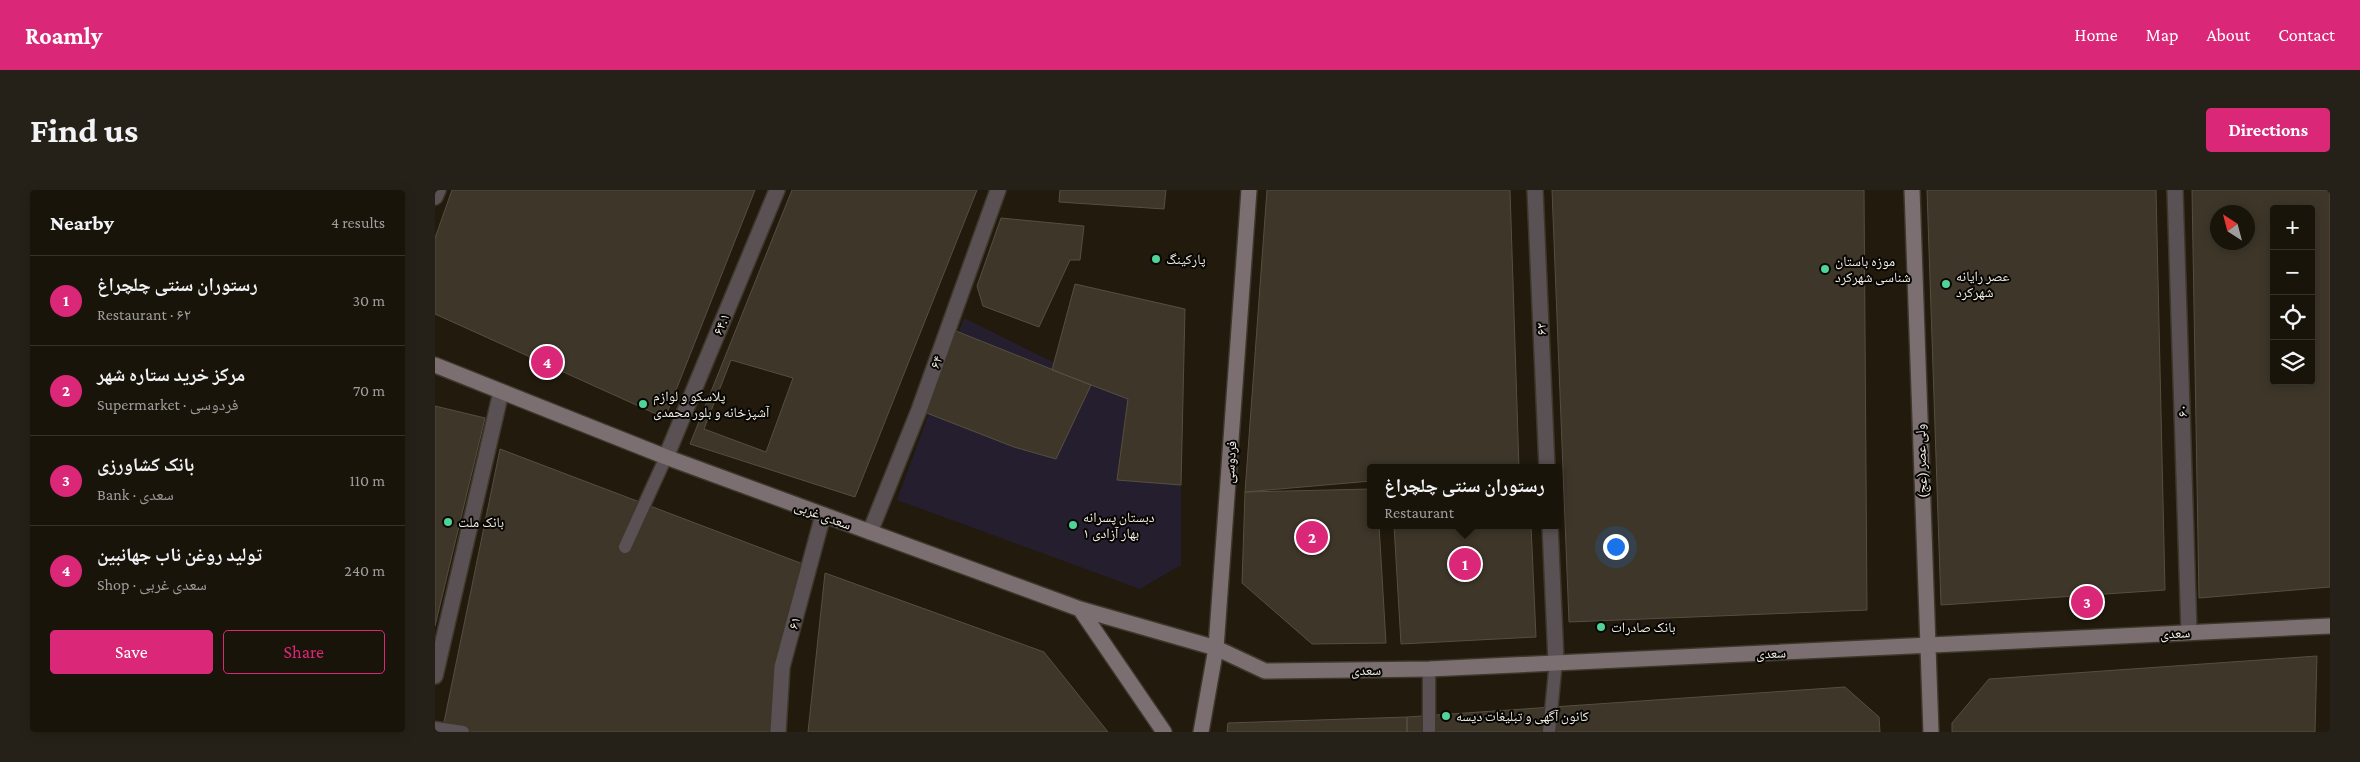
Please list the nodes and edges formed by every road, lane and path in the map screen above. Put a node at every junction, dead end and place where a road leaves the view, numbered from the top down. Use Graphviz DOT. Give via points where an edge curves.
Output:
graph roads {
  1 [pos="438,190"];
  2 [pos="777,190"];
  3 [pos="998,190"];
  4 [pos="1249,190"];
  5 [pos="1535,190"];
  6 [pos="1912,190"];
  7 [pos="2175,190"];
  8 [pos="435,197"];
  9 [pos="435,365"];
  10 [pos="501,392"];
  11 [pos="666,457"];
  12 [pos="1547,464"];
  13 [pos="823,515"];
  14 [pos="1550,529"];
  15 [pos="870,532"];
  16 [pos="625,547"];
  17 [pos="1080,609"];
  18 [pos="2330,626"];
  19 [pos="2189,632"];
  20 [pos="1927,646"];
  21 [pos="1217,648"];
  22 [pos="1556,662"];
  23 [pos="1429,669"];
  24 [pos="435,676"];
  25 [pos="435,728"];
  26 [pos="463,732"];
  27 [pos="778,732"];
  28 [pos="1164,732"];
  29 [pos="1201,732"];
  30 [pos="1429,732"];
  31 [pos="1549,732"];
  32 [pos="1931,732"];
  1 -- 8 [label="street"];
  2 -- 11 [label="street, ۶۴.۱"];
  3 -- 15 [label="street, ۶۴" via="919,410"];
  4 -- 21 [label="main road, فردوسی"];
  5 -- 12 [label="street, ۶۲"];
  6 -- 20 [label="main road, ولی عصر (عج)"];
  7 -- 19 [label="street, ۶۰"];
  9 -- 10 [label="main road, سعدی غربی"];
  10 -- 11 [label="main road, سعدی غربی"];
  10 -- 24 [label="street"];
  11 -- 13 [label="main road, سعدی غربی"];
  11 -- 16 [label="lane"];
  13 -- 15 [label="main road, سعدی غربی"];
  13 -- 27 [label="street, ۶۱" via="782,668"];
  14 -- 22 [label="street"];
  15 -- 17 [label="main road, سعدی غربی"];
  17 -- 21 [label="main road, سعدی غربی"];
  17 -- 28 [label="main road"];
  18 -- 19 [label="main road, سعدی"];
  19 -- 20 [label="main road, سعدی"];
  20 -- 22 [label="main road, سعدی"];
  20 -- 32 [label="main road, ولی عصر (عج)"];
  21 -- 23 [label="main road, سعدی" via="1265,671"];
  21 -- 29 [label="main road, فردوسی"];
  22 -- 23 [label="main road, سعدی"];
  22 -- 31 [label="lane"];
  23 -- 30 [label="lane"];
  25 -- 26 [label="lane"];
}
